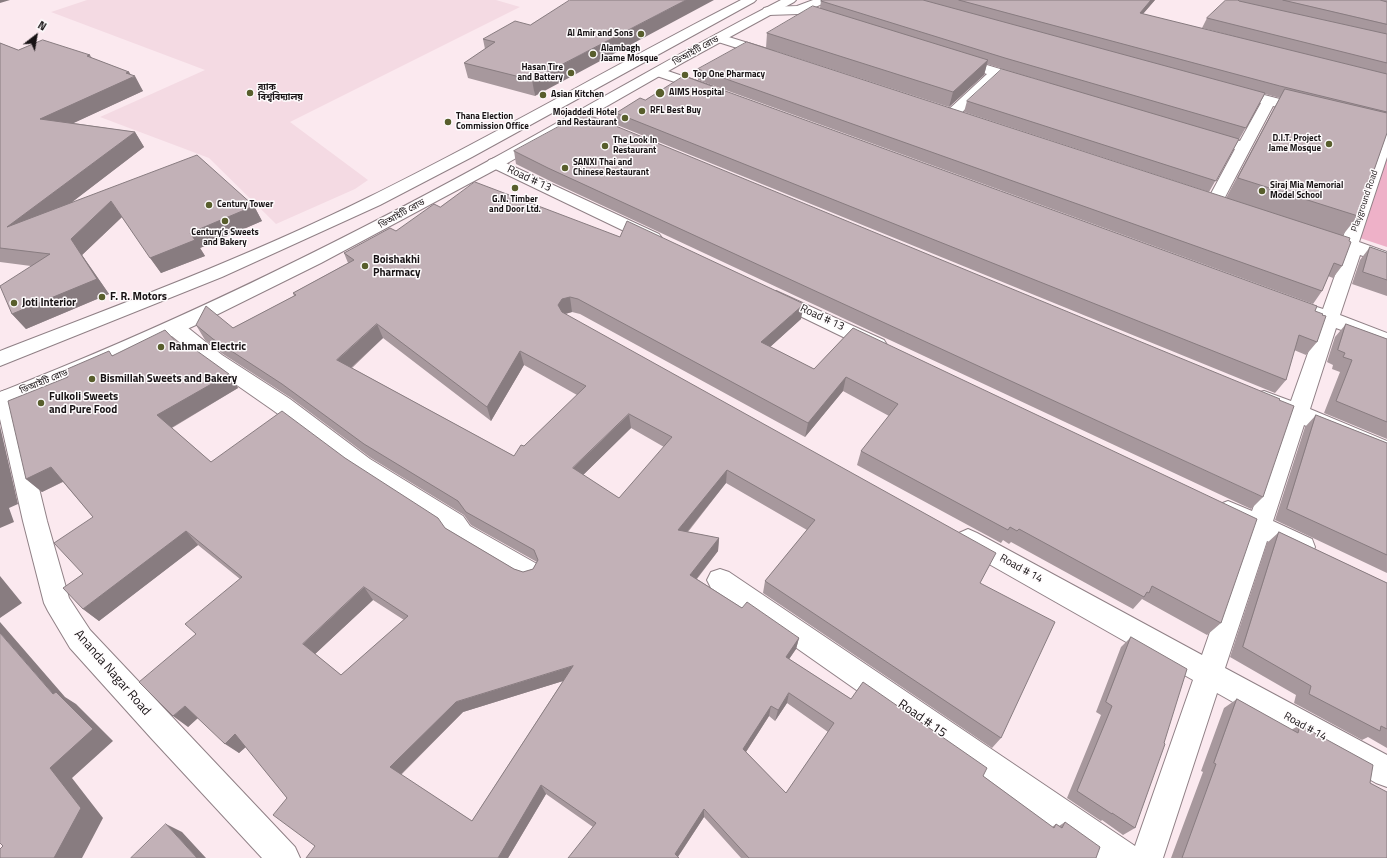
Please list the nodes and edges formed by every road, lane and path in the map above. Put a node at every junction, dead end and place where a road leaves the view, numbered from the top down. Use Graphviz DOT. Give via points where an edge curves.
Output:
graph roads {
  1 [pos="750,0"];
  2 [pos="790,0"];
  3 [pos="823,0"];
  4 [pos="799,10"];
  5 [pos="768,11"];
  6 [pos="821,16"];
  7 [pos="719,38"];
  8 [pos="944,56"];
  9 [pos="779,58"];
  10 [pos="659,72"];
  11 [pos="996,72"];
  12 [pos="1034,84"];
  13 [pos="1223,88"];
  14 [pos="719,94"];
  15 [pos="1269,100"];
  16 [pos="937,109"];
  17 [pos="952,114"];
  18 [pos="1320,114"];
  19 [pos="579,116"];
  20 [pos="967,119"];
  21 [pos="601,125"];
  22 [pos="1385,131"];
  23 [pos="1192,132"];
  24 [pos="1245,147"];
  25 [pos="495,163"];
  26 [pos="1200,196"];
  27 [pos="1215,201"];
  28 [pos="1230,206"];
  29 [pos="1304,230"];
  30 [pos="668,245"];
  31 [pos="1351,246"];
  32 [pos="1387,258"];
  33 [pos="762,290"];
  34 [pos="1285,302"];
  35 [pos="1329,319"];
  36 [pos="175,328"];
  37 [pos="1387,340"];
  38 [pos="891,352"];
  39 [pos="0,359"];
  40 [pos="1246,392"];
  41 [pos="3,399"];
  42 [pos="1297,413"];
  43 [pos="1387,450"];
  44 [pos="1209,502"];
  45 [pos="1259,526"];
  46 [pos="946,528"];
  47 [pos="1323,557"];
  48 [pos="528,572"];
  49 [pos="720,580"];
  50 [pos="1209,674"];
  51 [pos="1387,772"];
  52 [pos="284,858"];
  53 [pos="1124,858"];
  54 [pos="1147,858"];
  1 -- 39 [label="street, ডিআইটি রোড" via="366,205 156,299"];
  2 -- 5 [label="street, ডিআইটি রোড"];
  3 -- 4 [label="street"];
  4 -- 5 [label="street"];
  4 -- 6 [label="street"];
  5 -- 7 [label="street, ডিআইটি রোড"];
  7 -- 9 [label="street"];
  7 -- 10 [label="street, ডিআইটি রোড"];
  8 -- 11 [label="street"];
  10 -- 14 [label="street"];
  10 -- 19 [label="street, ডিআইটি রোড"];
  11 -- 12 [label="street"];
  11 -- 17 [label="street"];
  13 -- 15 [label="street"];
  15 -- 18 [label="street"];
  15 -- 24 [label="street"];
  16 -- 17 [label="street"];
  17 -- 20 [label="street"];
  19 -- 21 [label="street"];
  19 -- 25 [label="street, ডিআইটি রোড"];
  22 -- 31 [label="street, Playground Road"];
  23 -- 24 [label="street"];
  24 -- 27 [label="street"];
  25 -- 30 [label="street, Road # 13"];
  25 -- 36 [label="street, ডিআইটি রোড" via="280,278"];
  26 -- 27 [label="street"];
  27 -- 28 [label="street"];
  29 -- 31 [label="street"];
  31 -- 32 [label="street"];
  31 -- 35 [label="street, Playground Road"];
  33 -- 38 [label="street, Road # 13"];
  34 -- 35 [label="street"];
  35 -- 37 [label="street"];
  35 -- 42 [label="street, Playground Road"];
  36 -- 41 [label="street, ডিআইটি রোড"];
  36 -- 48 [label="street" via="215,360 282,405 362,465 454,523 461,533"];
  40 -- 42 [label="street"];
  41 -- 52 [label="street, Ananda Nagar Road" via="57,603 80,639"];
  42 -- 43 [label="street"];
  42 -- 45 [label="street, Playground Road"];
  44 -- 45 [label="street"];
  45 -- 47 [label="street"];
  45 -- 50 [label="street, Playground Road"];
  46 -- 50 [label="street, Road # 14"];
  49 -- 53 [label="street, Road # 15"];
  50 -- 51 [label="street, Road # 14"];
  50 -- 54 [label="street, Playground Road"];
}
